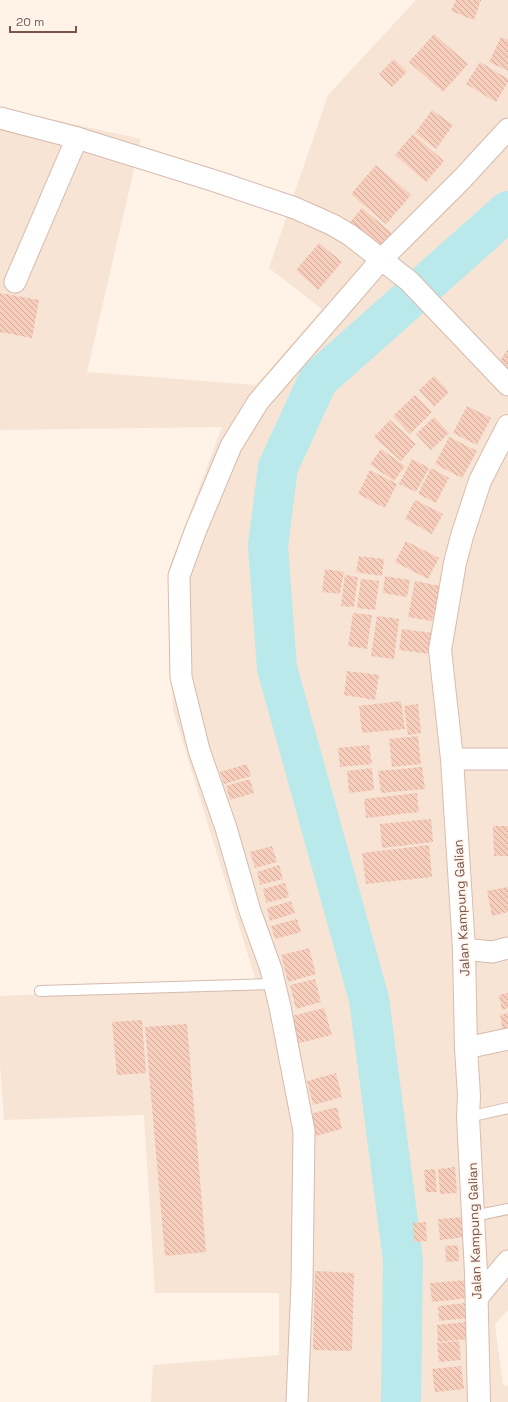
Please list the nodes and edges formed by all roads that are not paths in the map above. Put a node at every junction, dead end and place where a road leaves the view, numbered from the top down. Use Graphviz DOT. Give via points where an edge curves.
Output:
graph roads {
  1 [pos="0,118"];
  2 [pos="508,129"];
  3 [pos="77,138"];
  4 [pos="381,260"];
  5 [pos="15,282"];
  6 [pos="508,385"];
  7 [pos="508,426"];
  8 [pos="452,758"];
  9 [pos="508,759"];
  10 [pos="508,948"];
  11 [pos="464,949"];
  12 [pos="274,984"];
  13 [pos="40,991"];
  14 [pos="508,1039"];
  15 [pos="466,1048"];
  16 [pos="508,1108"];
  17 [pos="468,1117"];
  18 [pos="508,1209"];
  19 [pos="474,1216"];
  20 [pos="508,1260"];
  21 [pos="477,1298"];
  22 [pos="297,1402"];
  23 [pos="478,1402"];
  1 -- 3 [label="street"];
  2 -- 4 [label="street"];
  3 -- 4 [label="street" via="295,208 333,224"];
  3 -- 5 [label="street"];
  4 -- 6 [label="street" via="409,281"];
  4 -- 12 [label="street" via="258,402 231,446 179,576 181,677 199,750"];
  7 -- 8 [label="main road, Jalan Kampung Galian" via="480,481 466,522 455,563 440,650"];
  8 -- 9 [label="street"];
  8 -- 11 [label="main road, Jalan Kampung Galian"];
  10 -- 11 [label="street" via="492,952"];
  11 -- 15 [label="main road, Jalan Kampung Galian"];
  12 -- 13 [label="lane"];
  12 -- 22 [label="street" via="304,1131"];
  14 -- 15 [label="street"];
  15 -- 17 [label="main road, Jalan Kampung Galian"];
  16 -- 17 [label="lane"];
  17 -- 19 [label="main road, Jalan Kampung Galian"];
  18 -- 19 [label="lane"];
  19 -- 21 [label="main road, Jalan Kampung Galian"];
  20 -- 21 [label="street"];
  21 -- 23 [label="main road, Jalan Kampung Galian"];
}
